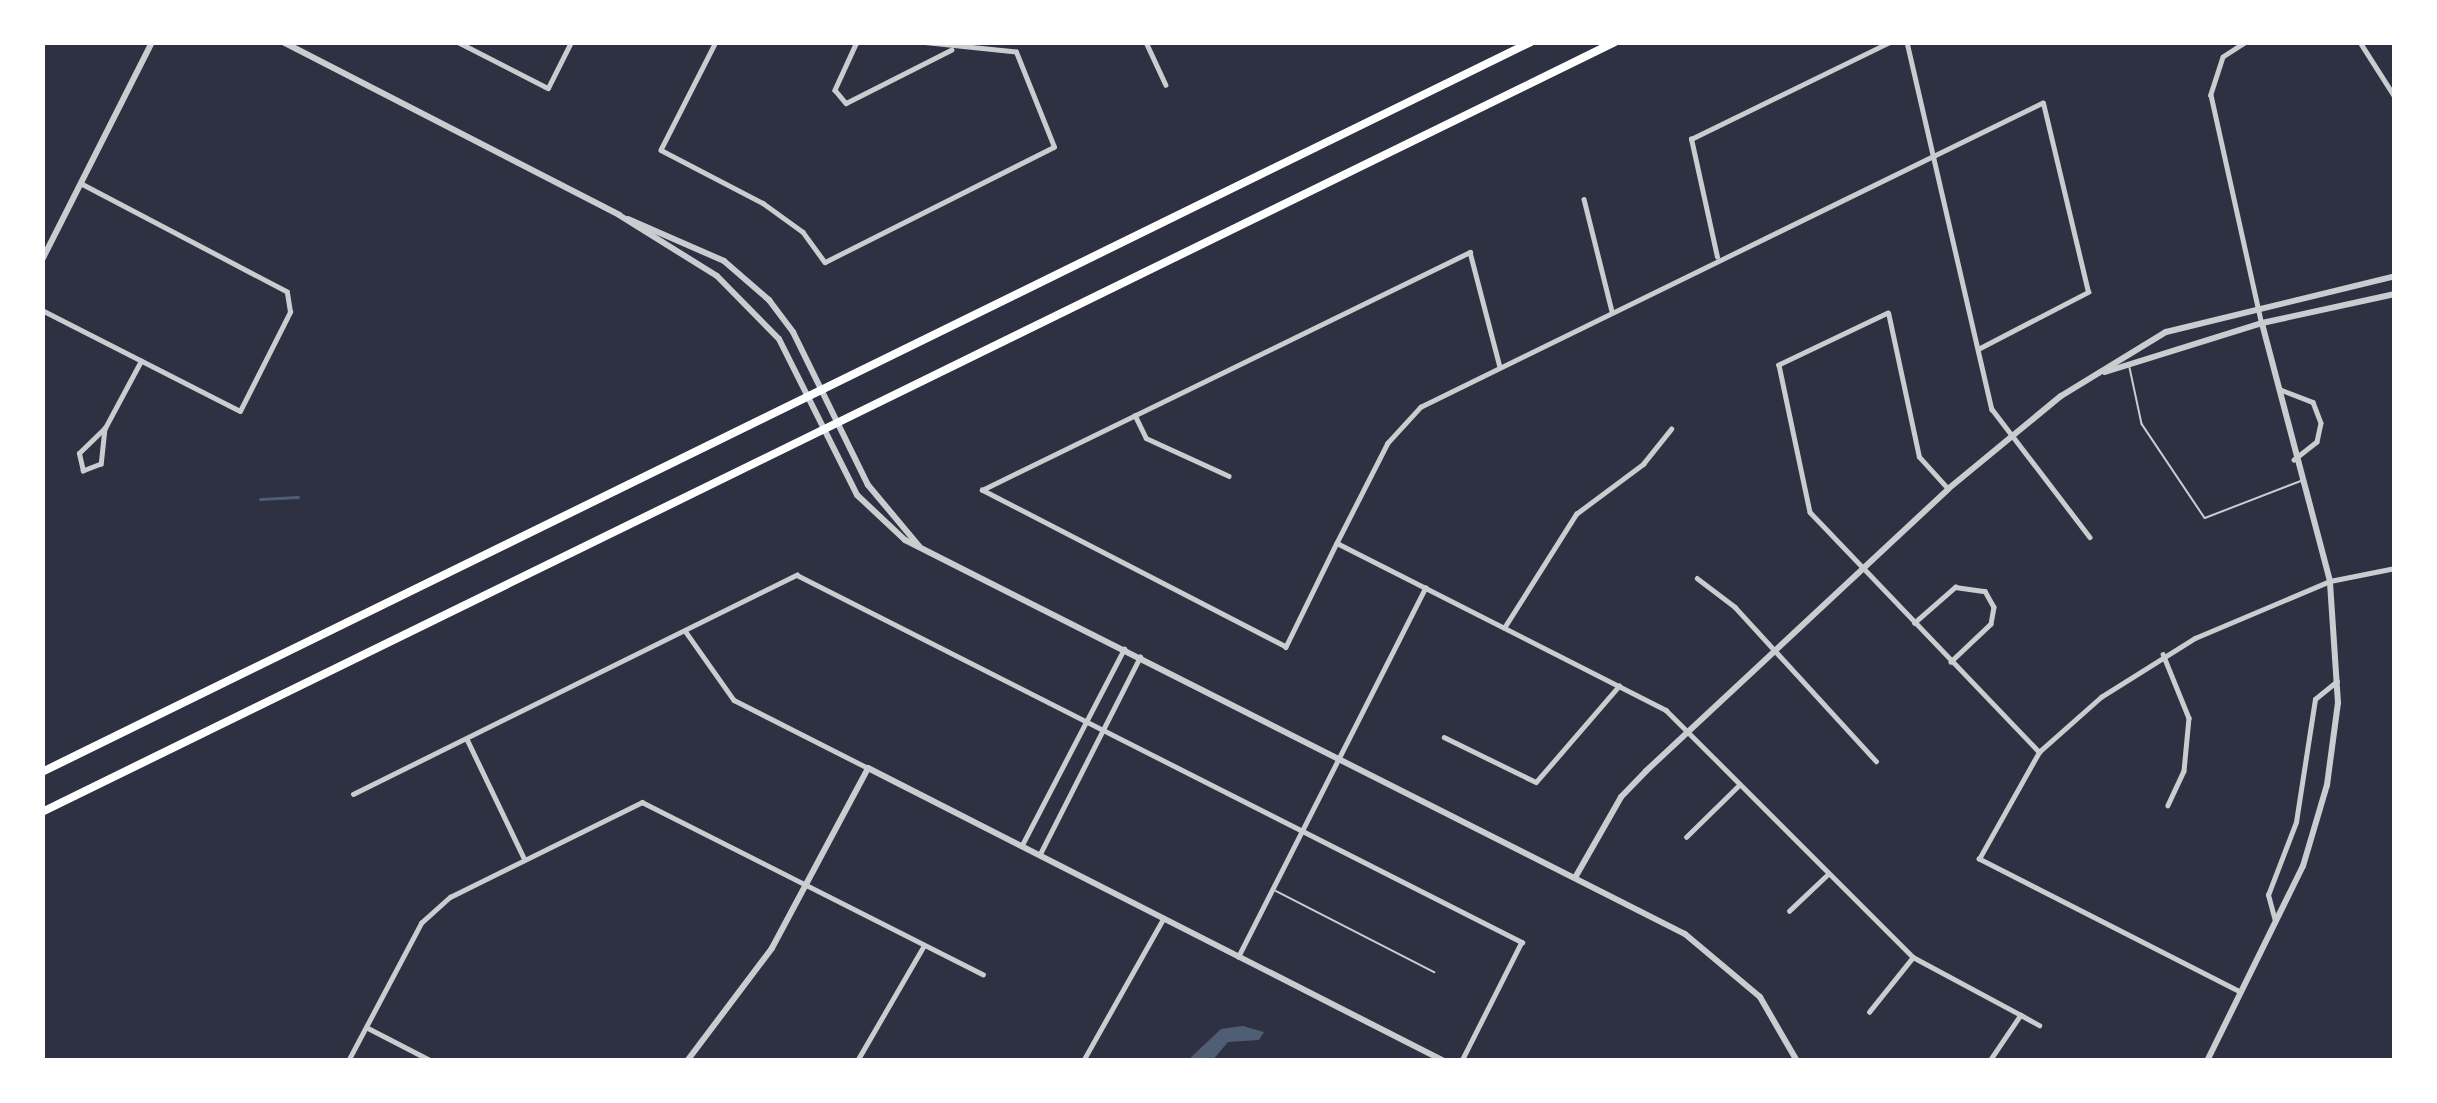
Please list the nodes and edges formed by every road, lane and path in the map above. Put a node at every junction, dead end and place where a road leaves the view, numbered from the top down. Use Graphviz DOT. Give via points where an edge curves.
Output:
graph roads {
  1 [pos="152,42"];
  2 [pos="284,42"];
  3 [pos="458,42"];
  4 [pos="571,42"];
  5 [pos="716,42"];
  6 [pos="857,42"];
  7 [pos="920,42"];
  8 [pos="1146,42"];
  9 [pos="1531,42"];
  10 [pos="1615,42"];
  11 [pos="1890,42"];
  12 [pos="1907,42"];
  13 [pos="2246,42"];
  14 [pos="2360,42"];
  15 [pos="951,50"];
  16 [pos="1166,85"];
  17 [pos="2395,97"];
  18 [pos="1933,152"];
  19 [pos="80,184"];
  20 [pos="1584,199"];
  21 [pos="619,215"];
  22 [pos="42,260"];
  23 [pos="1718,260"];
  24 [pos="2395,276"];
  25 [pos="2395,294"];
  26 [pos="2258,306"];
  27 [pos="42,310"];
  28 [pos="1612,311"];
  29 [pos="2261,323"];
  30 [pos="1980,348"];
  31 [pos="141,361"];
  32 [pos="2129,364"];
  33 [pos="1500,367"];
  34 [pos="2096,375"];
  35 [pos="2277,388"];
  36 [pos="822,395"];
  37 [pos="806,403"];
  38 [pos="1135,415"];
  39 [pos="837,424"];
  40 [pos="105,428"];
  41 [pos="1671,429"];
  42 [pos="822,431"];
  43 [pos="2013,433"];
  44 [pos="2294,460"];
  45 [pos="1229,476"];
  46 [pos="2301,482"];
  47 [pos="1948,489"];
  48 [pos="2090,537"];
  49 [pos="1337,544"];
  50 [pos="923,550"];
  51 [pos="2395,568"];
  52 [pos="1863,571"];
  53 [pos="1697,578"];
  54 [pos="2330,580"];
  55 [pos="1425,588"];
  56 [pos="1914,623"];
  57 [pos="1504,628"];
  58 [pos="685,630"];
  59 [pos="1124,649"];
  60 [pos="1777,651"];
  61 [pos="2163,654"];
  62 [pos="1140,657"];
  63 [pos="1952,662"];
  64 [pos="2337,681"];
  65 [pos="1619,686"];
  66 [pos="1085,721"];
  67 [pos="1103,730"];
  68 [pos="1687,734"];
  69 [pos="1444,736"];
  70 [pos="467,740"];
  71 [pos="2039,752"];
  72 [pos="1339,759"];
  73 [pos="1876,761"];
  74 [pos="868,768"];
  75 [pos="42,772"];
  76 [pos="1738,786"];
  77 [pos="353,794"];
  78 [pos="2168,806"];
  79 [pos="42,812"];
  80 [pos="1302,830"];
  81 [pos="1686,837"];
  82 [pos="1022,845"];
  83 [pos="1040,854"];
  84 [pos="524,858"];
  85 [pos="1826,876"];
  86 [pos="1576,877"];
  87 [pos="806,885"];
  88 [pos="1272,889"];
  89 [pos="1789,911"];
  90 [pos="1162,919"];
  91 [pos="2276,927"];
  92 [pos="923,947"];
  93 [pos="1238,957"];
  94 [pos="1913,957"];
  95 [pos="1434,972"];
  96 [pos="983,974"];
  97 [pos="2242,992"];
  98 [pos="1869,1012"];
  99 [pos="2021,1015"];
  100 [pos="2039,1025"];
  101 [pos="366,1026"];
  102 [pos="859,1060"];
  103 [pos="348,1061"];
  104 [pos="432,1061"];
  105 [pos="687,1061"];
  106 [pos="1083,1061"];
  107 [pos="1444,1061"];
  108 [pos="1462,1061"];
  109 [pos="1797,1061"];
  110 [pos="1990,1061"];
  111 [pos="2207,1061"];
  1 -- 19 [label="street"];
  2 -- 21 [label="street"];
  3 -- 4 [label="street" via="548,88"];
  5 -- 15 [label="street" via="661,150 763,203 803,232 825,262 1054,147 1016,52"];
  6 -- 15 [label="street" via="835,90 846,103"];
  7 -- 15 [label="street"];
  8 -- 16 [label="street"];
  9 -- 36 [label="main road"];
  10 -- 39 [label="main road"];
  11 -- 23 [label="street" via="1691,139"];
  12 -- 18 [label="street"];
  13 -- 26 [label="street" via="2223,57 2211,95"];
  14 -- 17 [label="street"];
  18 -- 23 [label="street"];
  18 -- 30 [label="street"];
  18 -- 30 [label="street" via="2043,103 2088,292"];
  19 -- 22 [label="street"];
  19 -- 31 [label="street" via="287,292 290,312 240,411"];
  20 -- 28 [label="street"];
  21 -- 36 [label="street" via="724,261 769,300 794,332"];
  21 -- 37 [label="street" via="748,304 778,339"];
  23 -- 28 [label="street"];
  24 -- 26 [label="street"];
  25 -- 29 [label="street"];
  26 -- 29 [label="street"];
  26 -- 34 [label="street" via="2166,332"];
  27 -- 31 [label="street"];
  28 -- 33 [label="street"];
  29 -- 32 [label="street"];
  29 -- 35 [label="street"];
  30 -- 43 [label="street" via="1992,410"];
  31 -- 40 [label="street"];
  32 -- 34 [label="street"];
  32 -- 46 [label="lane" via="2142,424 2205,518"];
  33 -- 38 [label="street" via="1470,252"];
  33 -- 49 [label="street" via="1401,423"];
  34 -- 43 [label="street"];
  35 -- 44 [label="street"];
  35 -- 44 [label="street" via="2312,402 2321,424 2317,442"];
  36 -- 37 [label="main road"];
  36 -- 39 [label="street"];
  37 -- 42 [label="street"];
  37 -- 75 [label="main road"];
  38 -- 45 [label="street" via="1146,438"];
  38 -- 49 [label="street" via="982,490 1286,647"];
  39 -- 42 [label="main road"];
  39 -- 50 [label="street" via="868,485"];
  40 -- 40 [label="street" via="77,457 83,472 101,464"];
  41 -- 57 [label="street" via="1643,464 1576,514"];
  42 -- 50 [label="street" via="869,510"];
  42 -- 79 [label="main road"];
  43 -- 47 [label="street"];
  43 -- 48 [label="street"];
  44 -- 46 [label="street"];
  46 -- 54 [label="street"];
  47 -- 52 [label="street"];
  47 -- 52 [label="street" via="1919,457 1888,314 1780,365 1810,512"];
  49 -- 55 [label="street"];
  50 -- 59 [label="street"];
  51 -- 54 [label="street"];
  52 -- 56 [label="street"];
  52 -- 60 [label="street"];
  53 -- 60 [label="street"];
  54 -- 61 [label="street"];
  54 -- 64 [label="street"];
  55 -- 57 [label="street"];
  55 -- 72 [label="street"];
  56 -- 63 [label="street"];
  56 -- 63 [label="street" via="1955,587 1985,591 1991,624"];
  57 -- 65 [label="street"];
  58 -- 66 [label="street" via="797,575"];
  58 -- 70 [label="street"];
  58 -- 74 [label="street" via="734,700"];
  59 -- 62 [label="street"];
  59 -- 66 [label="street"];
  60 -- 68 [label="street"];
  60 -- 73 [label="street"];
  61 -- 71 [label="street"];
  61 -- 78 [label="street" via="2189,718 2184,771"];
  62 -- 67 [label="street"];
  62 -- 72 [label="street"];
  63 -- 71 [label="street"];
  64 -- 91 [label="street" via="2317,826"];
  64 -- 91 [label="street" via="2314,699 2296,822 2268,895"];
  65 -- 68 [label="street" via="1666,710"];
  65 -- 69 [label="street" via="1536,782"];
  66 -- 67 [label="street"];
  66 -- 82 [label="street"];
  67 -- 80 [label="street"];
  67 -- 83 [label="street"];
  68 -- 76 [label="street"];
  68 -- 86 [label="street" via="1621,797"];
  70 -- 77 [label="street"];
  70 -- 84 [label="street"];
  71 -- 97 [label="street" via="1979,859"];
  72 -- 80 [label="street"];
  72 -- 86 [label="street"];
  74 -- 82 [label="street"];
  74 -- 87 [label="street"];
  76 -- 81 [label="street"];
  76 -- 85 [label="street"];
  80 -- 88 [label="street"];
  80 -- 108 [label="street" via="1522,942"];
  82 -- 83 [label="street"];
  83 -- 90 [label="street"];
  84 -- 87 [label="street" via="642,802"];
  84 -- 101 [label="street" via="450,897 421,923"];
  85 -- 89 [label="street"];
  85 -- 94 [label="street"];
  86 -- 109 [label="street" via="1726,963 1760,997"];
  87 -- 92 [label="street"];
  87 -- 105 [label="street" via="772,948"];
  88 -- 93 [label="street"];
  88 -- 95 [label="lane"];
  90 -- 93 [label="street"];
  90 -- 106 [label="street"];
  91 -- 97 [label="street"];
  92 -- 96 [label="street"];
  92 -- 102 [label="street"];
  93 -- 107 [label="street"];
  94 -- 98 [label="street"];
  94 -- 99 [label="street"];
  97 -- 111 [label="street"];
  99 -- 100 [label="street"];
  99 -- 110 [label="street"];
  101 -- 103 [label="street"];
  101 -- 104 [label="street"];
}
